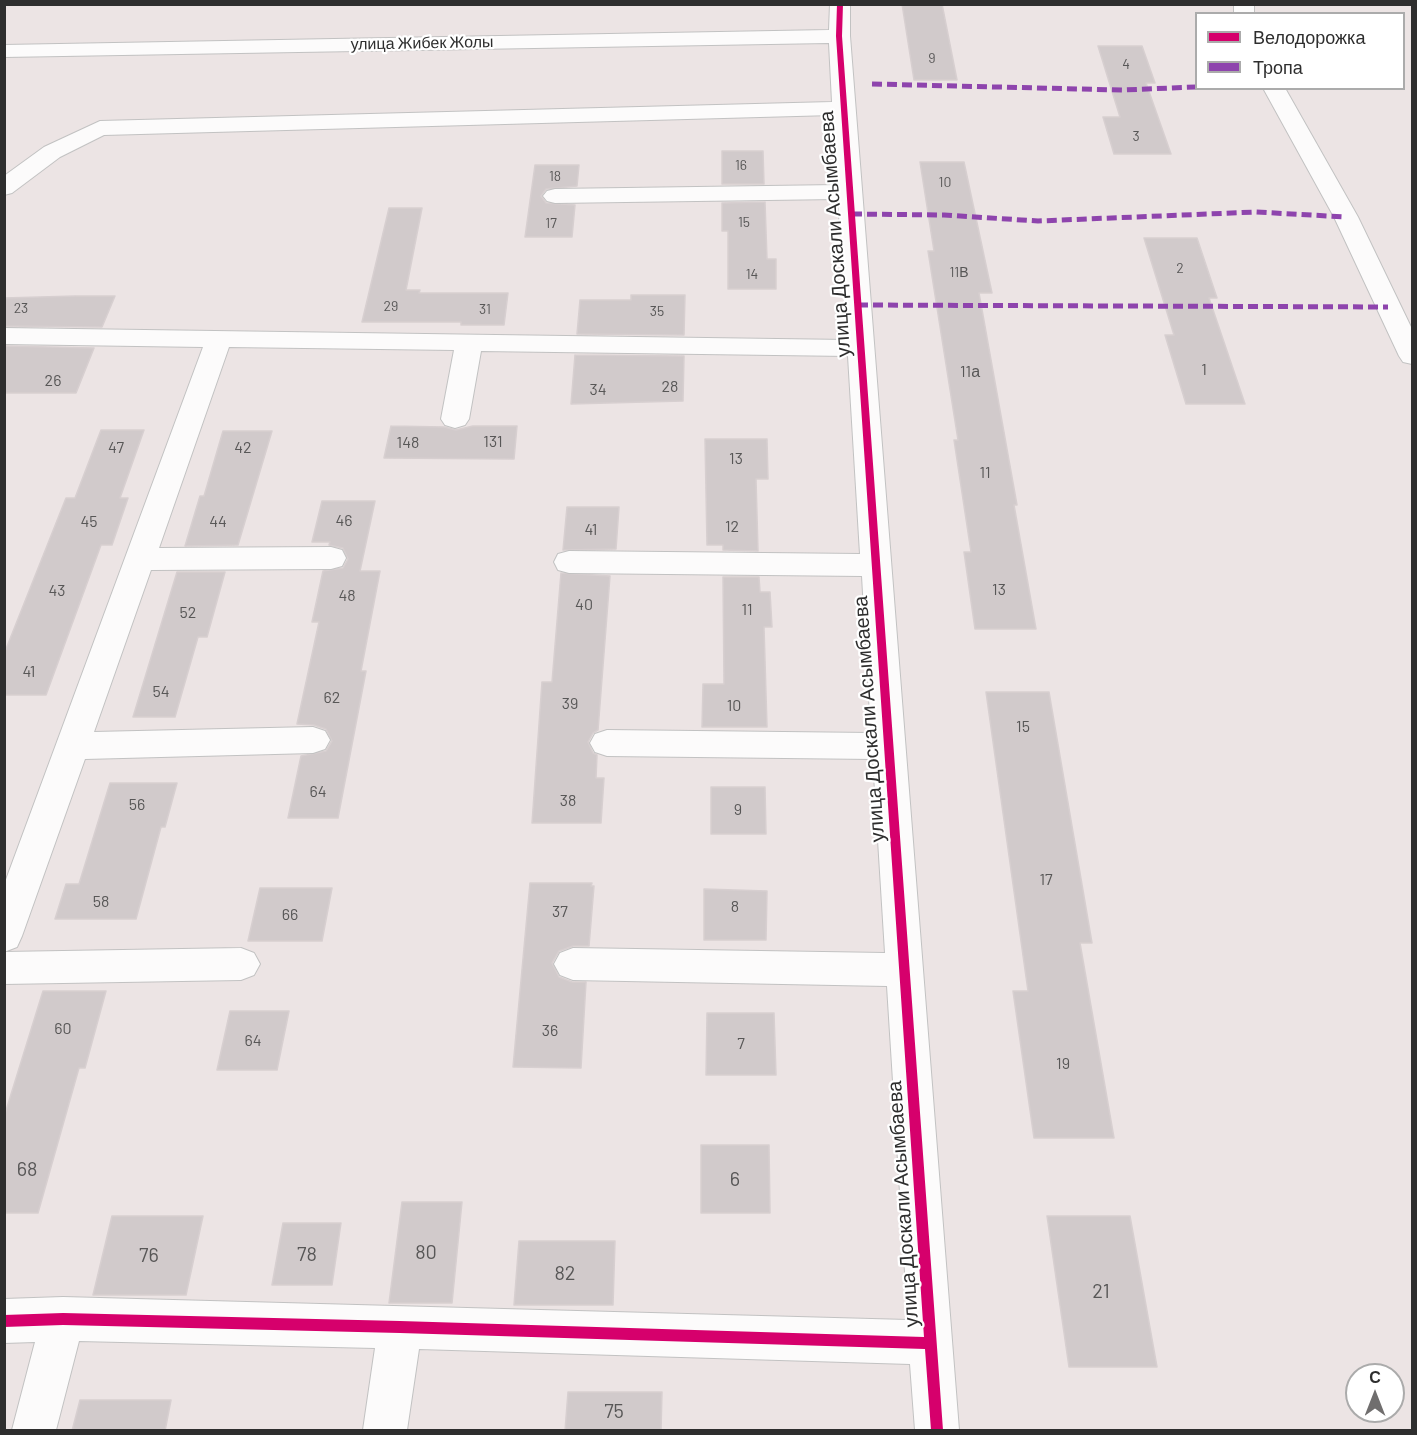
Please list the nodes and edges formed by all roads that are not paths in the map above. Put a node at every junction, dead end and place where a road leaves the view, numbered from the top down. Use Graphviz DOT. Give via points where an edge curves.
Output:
graph roads {
  1 [pos="839,20"];
  2 [pos="4,51"];
  3 [pos="1275,90"];
  4 [pos="844,108"];
  5 [pos="4,188"];
  6 [pos="850,192"];
  7 [pos="555,196"];
  8 [pos="4,336"];
  9 [pos="219,339"];
  10 [pos="469,343"];
  11 [pos="861,348"];
  12 [pos="1413,356"];
  13 [pos="455,419"];
  14 [pos="331,558"];
  15 [pos="140,559"];
  16 [pos="569,562"];
  17 [pos="876,565"];
  18 [pos="313,740"];
  19 [pos="607,743"];
  20 [pos="73,746"];
  21 [pos="889,746"];
  22 [pos="4,936"];
  23 [pos="241,964"];
  24 [pos="573,964"];
  25 [pos="4,968"];
  26 [pos="904,970"];
  27 [pos="63,1319"];
  28 [pos="4,1321"];
  29 [pos="400,1327"];
  30 [pos="931,1343"];
  31 [pos="34,1431"];
  32 [pos="385,1431"];
  33 [pos="937,1431"];
  1 -- 2 [label="street, улица Жибек Жолы"];
  1 -- 4 [label="street, улица Доскали Асымбаева"];
  3 -- 12 [label="street" via="1346,217"];
  4 -- 5 [label="street" via="100,128 52,152"];
  4 -- 6 [label="street, улица Доскали Асымбаева"];
  6 -- 7 [label="street"];
  6 -- 11 [label="street, улица Доскали Асымбаева"];
  8 -- 9 [label="street"];
  9 -- 10 [label="street"];
  9 -- 15 [label="street"];
  10 -- 11 [label="street"];
  10 -- 13 [label="street"];
  11 -- 17 [label="street, улица Доскали Асымбаева"];
  14 -- 15 [label="street"];
  15 -- 20 [label="street"];
  16 -- 17 [label="street"];
  17 -- 21 [label="street, улица Доскали Асымбаева"];
  18 -- 20 [label="street"];
  19 -- 21 [label="street"];
  20 -- 22 [label="street"];
  21 -- 26 [label="street, улица Доскали Асымбаева"];
  23 -- 25 [label="street"];
  24 -- 26 [label="street"];
  26 -- 30 [label="street, улица Доскали Асымбаева"];
  27 -- 28 [label="street"];
  27 -- 29 [label="street"];
  27 -- 31 [label="street"];
  29 -- 30 [label="street"];
  29 -- 32 [label="street"];
  30 -- 33 [label="street, улица Доскали Асымбаева"];
}
